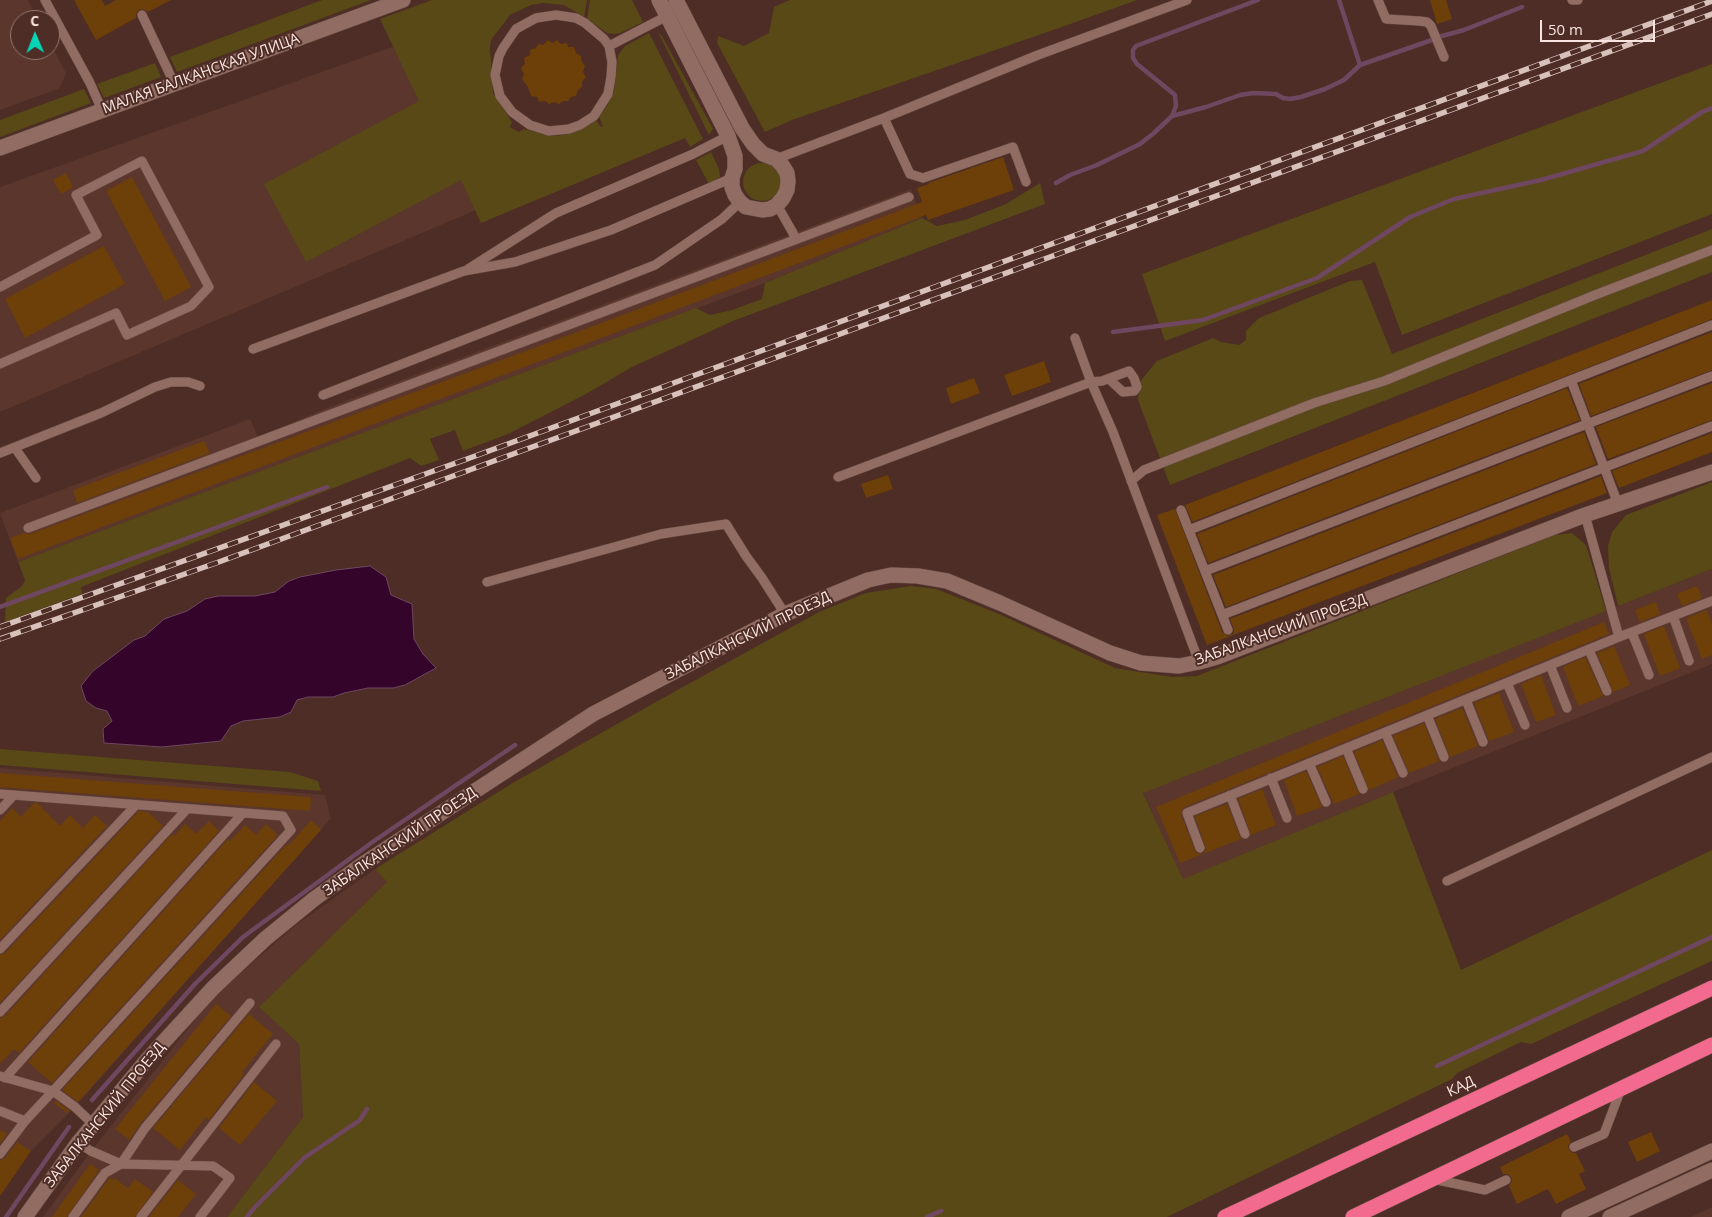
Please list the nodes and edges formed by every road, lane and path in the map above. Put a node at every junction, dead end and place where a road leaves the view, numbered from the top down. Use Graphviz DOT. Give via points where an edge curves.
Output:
graph roads {
  1 [pos="46,0"];
  2 [pos="403,0"];
  3 [pos="659,0"];
  4 [pos="1187,0"];
  5 [pos="1378,0"];
  6 [pos="1572,0"];
  7 [pos="1578,0"];
  8 [pos="674,9"];
  9 [pos="142,15"];
  10 [pos="609,46"];
  11 [pos="1444,57"];
  12 [pos="174,84"];
  13 [pos="102,110"];
  14 [pos="884,118"];
  15 [pos="728,136"];
  16 [pos="0,148"];
  17 [pos="776,159"];
  18 [pos="732,178"];
  19 [pos="1026,182"];
  20 [pos="909,197"];
  21 [pos="740,202"];
  22 [pos="778,204"];
  23 [pos="795,240"];
  24 [pos="1712,250"];
  25 [pos="464,271"];
  26 [pos="0,287"];
  27 [pos="1712,325"];
  28 [pos="1075,338"];
  29 [pos="254,349"];
  30 [pos="0,364"];
  31 [pos="1712,376"];
  32 [pos="1109,379"];
  33 [pos="1571,380"];
  34 [pos="1091,382"];
  35 [pos="200,386"];
  36 [pos="323,394"];
  37 [pos="1588,424"];
  38 [pos="1712,426"];
  39 [pos="15,448"];
  40 [pos="0,453"];
  41 [pos="1605,467"];
  42 [pos="1712,472"];
  43 [pos="838,477"];
  44 [pos="36,478"];
  45 [pos="1131,481"];
  46 [pos="1618,504"];
  47 [pos="1181,510"];
  48 [pos="1585,515"];
  49 [pos="28,528"];
  50 [pos="1189,530"];
  51 [pos="1205,571"];
  52 [pos="487,582"];
  53 [pos="1712,601"];
  54 [pos="785,614"];
  55 [pos="1222,615"];
  56 [pos="1673,616"];
  57 [pos="1228,630"];
  58 [pos="1632,632"];
  59 [pos="1620,637"];
  60 [pos="1589,650"];
  61 [pos="1689,661"];
  62 [pos="1199,662"];
  63 [pos="1550,665"];
  64 [pos="1649,676"];
  65 [pos="1508,683"];
  66 [pos="1607,691"];
  67 [pos="1466,700"];
  68 [pos="1566,708"];
  69 [pos="1427,715"];
  70 [pos="1525,725"];
  71 [pos="1384,732"];
  72 [pos="1483,742"];
  73 [pos="1346,748"];
  74 [pos="1444,757"];
  75 [pos="1712,757"];
  76 [pos="1309,763"];
  77 [pos="1403,774"];
  78 [pos="1272,778"];
  79 [pos="1363,789"];
  80 [pos="0,794"];
  81 [pos="14,795"];
  82 [pos="1230,795"];
  83 [pos="1326,802"];
  84 [pos="136,805"];
  85 [pos="188,809"];
  86 [pos="0,810"];
  87 [pos="243,813"];
  88 [pos="1287,818"];
  89 [pos="1245,834"];
  90 [pos="1200,848"];
  91 [pos="1447,881"];
  92 [pos="0,949"];
  93 [pos="1712,988"];
  94 [pos="250,1003"];
  95 [pos="0,1012"];
  96 [pos="276,1044"];
  97 [pos="1712,1045"];
  98 [pos="3,1077"];
  99 [pos="1621,1089"];
  100 [pos="53,1091"];
  101 [pos="0,1110"];
  102 [pos="25,1121"];
  103 [pos="94,1125"];
  104 [pos="78,1144"];
  105 [pos="1574,1148"];
  106 [pos="1712,1151"];
  107 [pos="0,1154"];
  108 [pos="122,1164"];
  109 [pos="179,1166"];
  110 [pos="1712,1170"];
  111 [pos="1433,1179"];
  112 [pos="1506,1180"];
  113 [pos="25,1217"];
  114 [pos="73,1217"];
  115 [pos="141,1217"];
  116 [pos="200,1217"];
  117 [pos="1225,1217"];
  118 [pos="1353,1217"];
  119 [pos="1569,1217"];
  120 [pos="1610,1217"];
  1 -- 13 [label="lane"];
  2 -- 12 [label="street, МАЛАЯ БАЛКАНСКАЯ УЛИЦА"];
  3 -- 8 [label="street"];
  4 -- 14 [label="lane" via="1038,55"];
  5 -- 11 [label="lane" via="1386,18 1427,22"];
  6 -- 7 [label="lane"];
  8 -- 10 [label="lane"];
  8 -- 15 [label="street"];
  8 -- 17 [label="street" via="742,128 763,154"];
  9 -- 12 [label="lane"];
  10 -- 10 [label="lane" via="612,62 610,88 594,116 580,125 549,131 530,125 512,112 500,96 495,75 499,56 516,29 529,21 556,15 576,18"];
  12 -- 13 [label="street, МАЛАЯ БАЛКАНСКАЯ УЛИЦА"];
  13 -- 16 [label="street, МАЛАЯ БАЛКАНСКАЯ УЛИЦА"];
  14 -- 17 [label="lane"];
  14 -- 19 [label="lane" via="910,174 923,178 1013,147"];
  15 -- 18 [label="street" via="735,156"];
  15 -- 25 [label="lane" via="694,154 556,213"];
  17 -- 22 [label="street" via="788,181 784,198"];
  18 -- 21 [label="street" via="735,195"];
  18 -- 25 [label="lane" via="611,230 515,262"];
  20 -- 23 [label="lane"];
  21 -- 22 [label="street" via="754,210"];
  21 -- 36 [label="lane" via="722,219 655,265"];
  22 -- 23 [label="lane"];
  23 -- 49 [label="lane"];
  24 -- 45 [label="lane" via="1595,294 1384,381 1314,403 1144,470"];
  25 -- 29 [label="lane"];
  26 -- 30 [label="lane" via="98,236 76,195 142,160 209,286 191,306 127,335 116,313"];
  27 -- 33 [label="lane"];
  28 -- 34 [label="lane"];
  31 -- 37 [label="lane"];
  32 -- 34 [label="lane"];
  33 -- 37 [label="lane"];
  33 -- 50 [label="lane"];
  34 -- 43 [label="lane"];
  34 -- 45 [label="lane"];
  35 -- 39 [label="lane" via="171,382 155,387"];
  37 -- 41 [label="lane"];
  37 -- 51 [label="lane"];
  38 -- 41 [label="lane"];
  39 -- 40 [label="lane"];
  39 -- 44 [label="lane"];
  41 -- 46 [label="lane"];
  41 -- 55 [label="lane"];
  42 -- 46 [label="street, ЗАБАЛКАНСКИЙ ПРОЕЗД"];
  45 -- 62 [label="lane"];
  46 -- 48 [label="street, ЗАБАЛКАНСКИЙ ПРОЕЗД"];
  47 -- 50 [label="lane"];
  48 -- 59 [label="lane"];
  48 -- 62 [label="street, ЗАБАЛКАНСКИЙ ПРОЕЗД"];
  50 -- 51 [label="lane"];
  51 -- 55 [label="lane"];
  52 -- 54 [label="lane" via="661,534 726,524"];
  53 -- 56 [label="lane"];
  54 -- 62 [label="street, ЗАБАЛКАНСКИЙ ПРОЕЗД" via="868,580 891,575 918,576 947,581 1141,664 1179,666"];
  54 -- 103 [label="street, ЗАБАЛКАНСКИЙ ПРОЕЗД" via="593,714 314,899 213,988 147,1060"];
  55 -- 57 [label="lane"];
  56 -- 58 [label="lane"];
  56 -- 61 [label="lane"];
  58 -- 59 [label="lane"];
  58 -- 64 [label="lane"];
  59 -- 60 [label="lane"];
  60 -- 63 [label="lane"];
  60 -- 66 [label="lane"];
  63 -- 65 [label="lane"];
  63 -- 68 [label="lane"];
  65 -- 67 [label="lane"];
  65 -- 70 [label="lane"];
  67 -- 69 [label="lane"];
  67 -- 72 [label="lane"];
  69 -- 71 [label="lane"];
  69 -- 74 [label="lane"];
  71 -- 73 [label="lane"];
  71 -- 77 [label="lane"];
  73 -- 76 [label="lane"];
  73 -- 79 [label="lane"];
  75 -- 91 [label="lane"];
  76 -- 78 [label="lane"];
  76 -- 83 [label="lane"];
  78 -- 82 [label="lane"];
  78 -- 88 [label="lane"];
  80 -- 81 [label="lane"];
  81 -- 84 [label="lane"];
  81 -- 86 [label="lane"];
  82 -- 89 [label="lane"];
  82 -- 90 [label="lane" via="1186,812"];
  84 -- 85 [label="lane"];
  84 -- 92 [label="lane"];
  85 -- 87 [label="lane"];
  85 -- 95 [label="lane"];
  87 -- 98 [label="lane"];
  87 -- 100 [label="lane" via="283,816 291,830"];
  93 -- 117 [label="highway, КАД"];
  94 -- 108 [label="lane" via="145,1128"];
  96 -- 109 [label="lane"];
  97 -- 99 [label="highway"];
  98 -- 100 [label="lane"];
  99 -- 105 [label="lane" via="1604,1134"];
  99 -- 111 [label="highway"];
  100 -- 102 [label="lane"];
  100 -- 103 [label="lane"];
  101 -- 102 [label="lane"];
  102 -- 107 [label="lane"];
  103 -- 104 [label="street, ЗАБАЛКАНСКИЙ ПРОЕЗД"];
  104 -- 108 [label="lane"];
  104 -- 113 [label="street, ЗАБАЛКАНСКИЙ ПРОЕЗД"];
  106 -- 119 [label="street"];
  108 -- 109 [label="lane"];
  108 -- 114 [label="lane" via="105,1173"];
  109 -- 115 [label="lane"];
  109 -- 116 [label="lane" via="213,1166 230,1178"];
  110 -- 120 [label="street"];
  111 -- 112 [label="lane" via="1485,1190"];
  111 -- 118 [label="highway"];
}
